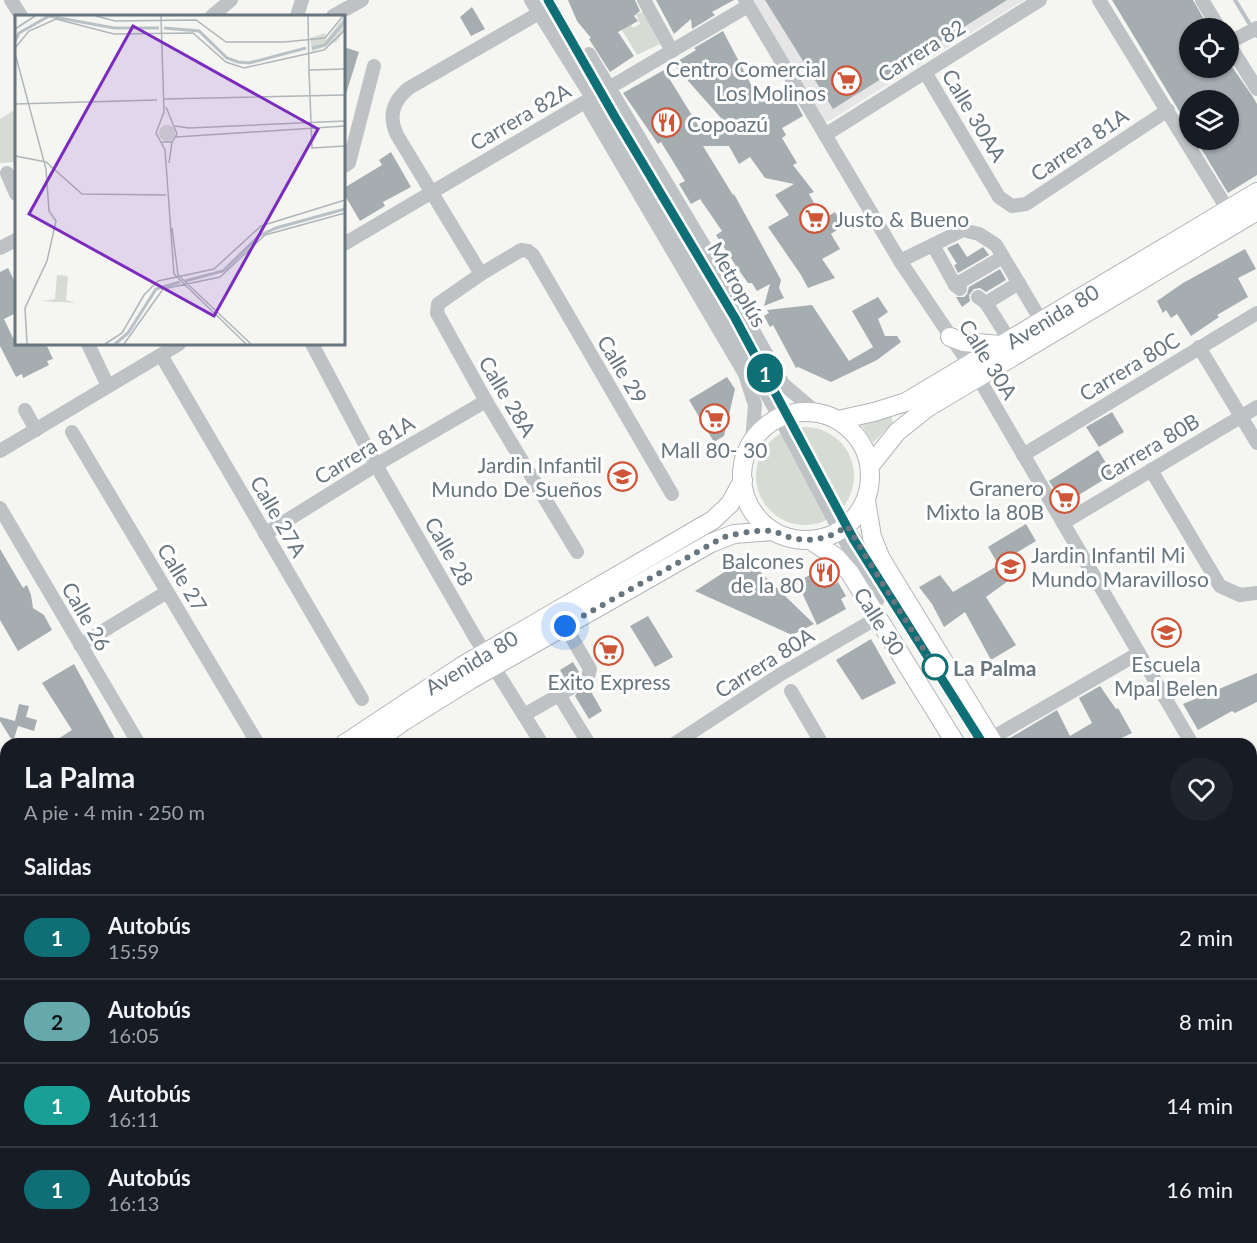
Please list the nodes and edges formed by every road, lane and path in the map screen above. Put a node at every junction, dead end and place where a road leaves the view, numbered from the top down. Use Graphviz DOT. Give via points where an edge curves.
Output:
graph roads {
  1 [pos="12,0"];
  2 [pos="231,0"];
  3 [pos="362,0"];
  4 [pos="524,0"];
  5 [pos="531,0"];
  6 [pos="548,0"];
  7 [pos="557,0"];
  8 [pos="644,0"];
  9 [pos="1040,0"];
  10 [pos="1099,0"];
  11 [pos="1202,0"];
  12 [pos="302,1"];
  13 [pos="747,3"];
  14 [pos="20,15"];
  15 [pos="213,15"];
  16 [pos="309,15"];
  17 [pos="335,15"];
  18 [pos="534,16"];
  19 [pos="1213,18"];
  20 [pos="1257,28"];
  21 [pos="1239,38"];
  22 [pos="672,51"];
  23 [pos="1239,53"];
  24 [pos="374,66"];
  25 [pos="925,72"];
  26 [pos="1257,89"];
  27 [pos="597,95"];
  28 [pos="1167,111"];
  29 [pos="825,135"];
  30 [pos="345,165"];
  31 [pos="8,173"];
  32 [pos="15,191"];
  33 [pos="431,192"];
  34 [pos="1257,192"];
  35 [pos="1012,206"];
  36 [pos="1228,210"];
  37 [pos="1257,211"];
  38 [pos="15,240"];
  39 [pos="345,243"];
  40 [pos="933,245"];
  41 [pos="0,248"];
  42 [pos="1003,257"];
  43 [pos="900,261"];
  44 [pos="481,274"];
  45 [pos="1019,283"];
  46 [pos="1257,313"];
  47 [pos="1042,322"];
  48 [pos="950,337"];
  49 [pos="1006,343"];
  50 [pos="88,345"];
  51 [pos="177,345"];
  52 [pos="313,345"];
  53 [pos="1199,347"];
  54 [pos="161,355"];
  55 [pos="974,371"];
  56 [pos="108,386"];
  57 [pos="486,401"];
  58 [pos="1257,407"];
  59 [pos="25,410"];
  60 [pos="816,412"];
  61 [pos="783,416"];
  62 [pos="1241,416"];
  63 [pos="838,420"];
  64 [pos="36,430"];
  65 [pos="72,432"];
  66 [pos="752,441"];
  67 [pos="1257,443"];
  68 [pos="0,451"];
  69 [pos="1023,455"];
  70 [pos="376,465"];
  71 [pos="870,466"];
  72 [pos="1151,470"];
  73 [pos="742,480"];
  74 [pos="672,494"];
  75 [pos="866,501"];
  76 [pos="0,508"];
  77 [pos="1063,523"];
  78 [pos="844,528"];
  79 [pos="773,531"];
  80 [pos="265,534"];
  81 [pos="810,540"];
  82 [pos="577,552"];
  83 [pos="167,592"];
  84 [pos="1257,593"];
  85 [pos="877,618"];
  86 [pos="565,626"];
  87 [pos="80,645"];
  88 [pos="1140,653"];
  89 [pos="489,660"];
  90 [pos="584,680"];
  91 [pos="790,691"];
  92 [pos="362,699"];
  93 [pos="524,715"];
  94 [pos="135,738"];
  95 [pos="254,738"];
  96 [pos="353,738"];
  97 [pos="382,738"];
  98 [pos="538,738"];
  99 [pos="586,738"];
  100 [pos="694,738"];
  101 [pos="818,738"];
  102 [pos="952,738"];
  103 [pos="962,738"];
  104 [pos="986,738"];
  105 [pos="987,738"];
  106 [pos="996,738"];
  107 [pos="1189,738"];
  1 -- 14 [label="street"];
  2 -- 15 [label="street"];
  3 -- 17 [label="street"];
  4 -- 18 [label="street"];
  5 -- 27 [label="street, Metroplús"];
  6 -- 27 [label="street, Metroplús"];
  7 -- 27 [label="street"];
  8 -- 22 [label="street"];
  9 -- 25 [label="street, Carrera 82"];
  10 -- 28 [label="street"];
  11 -- 19 [label="street"];
  12 -- 16 [label="street"];
  13 -- 22 [label="street, Carrera 82A"];
  13 -- 29 [label="street, Calle 30A"];
  18 -- 27 [label="street"];
  18 -- 33 [label="street" via="398,98 393,108 393,126"];
  20 -- 21 [label="street"];
  22 -- 27 [label="street, Carrera 82A"];
  23 -- 26 [label="street"];
  24 -- 30 [label="street"];
  25 -- 29 [label="street, Carrera 82"];
  25 -- 35 [label="street, Calle 30AA" via="999,197"];
  27 -- 33 [label="street, Carrera 82A"];
  27 -- 60 [label="street" via="730,289 783,384"];
  27 -- 61 [label="street, Metroplús" via="730,309"];
  27 -- 66 [label="street" via="736,356 754,397"];
  28 -- 35 [label="street, Carrera 81A" via="1026,204"];
  28 -- 36 [label="street"];
  29 -- 43 [label="street, Calle 30A"];
  31 -- 32 [label="street"];
  33 -- 39 [label="street, Carrera 82A"];
  33 -- 44 [label="street"];
  34 -- 36 [label="main road, Avenida 80"];
  36 -- 47 [label="main road, Avenida 80"];
  37 -- 55 [label="main road, Avenida 80"];
  38 -- 41 [label="street"];
  40 -- 42 [label="street" via="963,230 996,245"];
  40 -- 42 [label="street" via="958,287"];
  40 -- 43 [label="street"];
  42 -- 45 [label="street"];
  43 -- 48 [label="street, Calle 30A"];
  44 -- 57 [label="street, Calle 28A" via="438,304 437,313"];
  44 -- 74 [label="street, Calle 29" via="521,250 528,251 540,265"];
  45 -- 47 [label="street"];
  45 -- 49 [label="street" via="982,300"];
  46 -- 53 [label="street, Carrera 80C"];
  47 -- 49 [label="main road, Avenida 80"];
  48 -- 49 [label="main road" via="980,345"];
  48 -- 55 [label="street, Calle 30A"];
  49 -- 55 [label="main road, Avenida 80"];
  50 -- 56 [label="street"];
  51 -- 54 [label="street"];
  52 -- 70 [label="street, Calle 28"];
  53 -- 62 [label="street"];
  53 -- 69 [label="street, Carrera 80C"];
  54 -- 56 [label="street"];
  54 -- 80 [label="street, Calle 27A"];
  55 -- 63 [label="main road, Avenida 80" via="906,402"];
  55 -- 69 [label="street, Calle 30A"];
  55 -- 71 [label="main road, Avenida 80" via="907,422"];
  56 -- 64 [label="street"];
  57 -- 70 [label="street, Carrera 81A"];
  57 -- 82 [label="street, Calle 28A"];
  58 -- 62 [label="street, Carrera 80B"];
  59 -- 64 [label="street"];
  60 -- 61 [label="main road"];
  60 -- 63 [label="main road"];
  61 -- 66 [label="main road" via="764,427"];
  61 -- 78 [label="street, Metroplús"];
  62 -- 67 [label="street"];
  62 -- 72 [label="street, Carrera 80B"];
  63 -- 71 [label="main road" via="859,440"];
  64 -- 68 [label="street"];
  65 -- 83 [label="street, Calle 27"];
  66 -- 73 [label="main road"];
  69 -- 77 [label="street, Calle 30A"];
  70 -- 80 [label="street, Carrera 81A"];
  70 -- 89 [label="street, Calle 28"];
  71 -- 75 [label="main road"];
  72 -- 77 [label="street, Carrera 80B"];
  72 -- 84 [label="street" via="1220,586 1240,596"];
  73 -- 79 [label="main road" via="752,509"];
  73 -- 89 [label="main road, Avenida 80" via="730,504 714,520"];
  75 -- 78 [label="main road"];
  75 -- 105 [label="main road, Calle 30" via="872,537 881,559"];
  76 -- 87 [label="street, Calle 26"];
  77 -- 88 [label="street, Calle 30A"];
  78 -- 81 [label="main road" via="822,539"];
  78 -- 103 [label="street, Metroplús" via="873,594"];
  78 -- 104 [label="street, Metroplús"];
  79 -- 81 [label="main road" via="797,540"];
  79 -- 86 [label="main road, Avenida 80" via="724,537"];
  80 -- 92 [label="street, Calle 27A"];
  81 -- 85 [label="main road, Calle 30" via="844,566"];
  83 -- 87 [label="street"];
  83 -- 95 [label="street, Calle 27"];
  85 -- 100 [label="street, Carrera 80A" via="781,674"];
  85 -- 102 [label="main road, Calle 30"];
  86 -- 89 [label="main road, Avenida 80"];
  86 -- 90 [label="street" via="590,669"];
  87 -- 94 [label="street, Calle 26"];
  88 -- 106 [label="street"];
  88 -- 107 [label="street, Calle 30A"];
  89 -- 93 [label="street, Calle 28"];
  89 -- 96 [label="main road, Avenida 80" via="428,687"];
  89 -- 97 [label="main road, Avenida 80"];
  91 -- 101 [label="street"];
  93 -- 98 [label="street, Calle 28"];
  93 -- 99 [label="street" via="565,691"];
}
